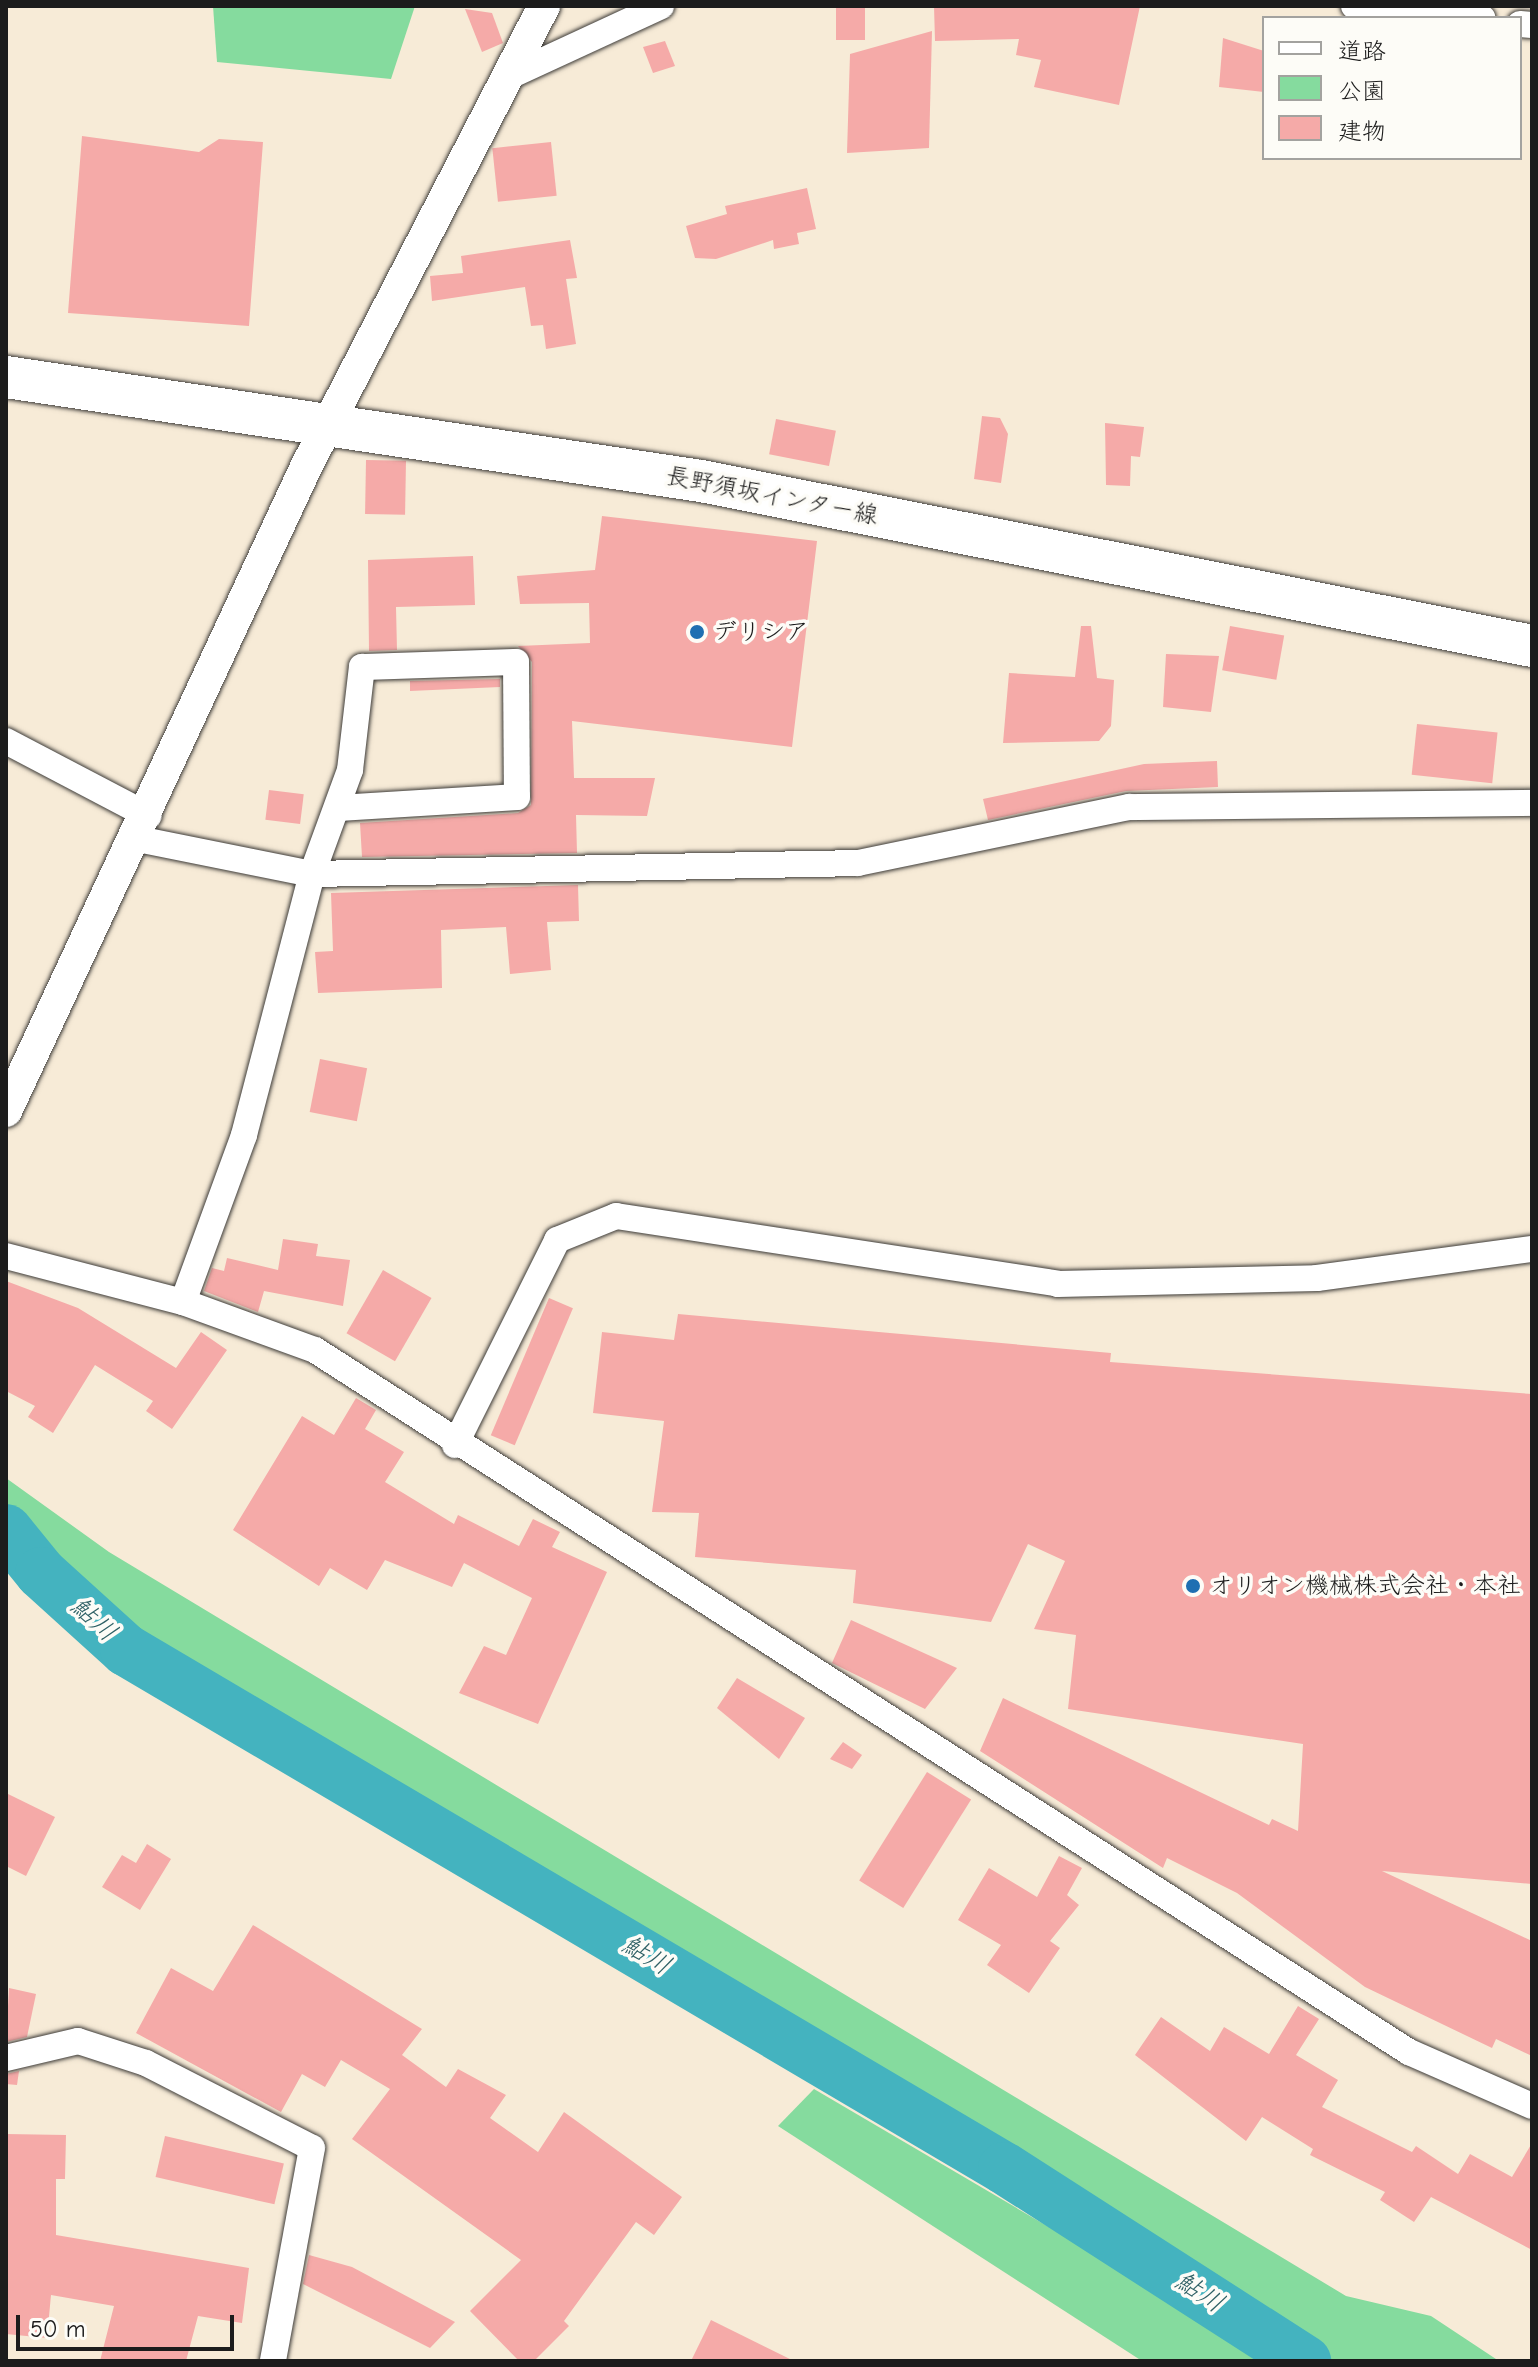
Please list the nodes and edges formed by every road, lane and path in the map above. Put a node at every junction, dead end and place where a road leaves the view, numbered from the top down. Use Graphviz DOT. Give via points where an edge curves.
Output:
graph roads {
  1 [pos="544,6"];
  2 [pos="661,6"];
  3 [pos="1354,6"];
  4 [pos="1452,10"];
  5 [pos="1474,16"];
  6 [pos="514,74"];
  7 [pos="6,377"];
  8 [pos="331,427"];
  9 [pos="1532,646"];
  10 [pos="6,741"];
  11 [pos="1532,803"];
  12 [pos="339,808"];
  13 [pos="144,828"];
  14 [pos="312,874"];
  15 [pos="6,1111"];
  16 [pos="1532,1249"];
  17 [pos="6,1256"];
  18 [pos="183,1302"];
  19 [pos="455,1445"];
  20 [pos="6,2058"];
  21 [pos="1532,2106"];
  22 [pos="273,2361"];
  1 -- 6 [label="street"];
  2 -- 6 [label="street"];
  3 -- 4 [label="street"];
  4 -- 5 [label="street"];
  6 -- 8 [label="street"];
  7 -- 8 [label="main road, 長野須坂インター線"];
  8 -- 9 [label="main road, 長野須坂インター線" via="701,481"];
  8 -- 13 [label="street"];
  10 -- 13 [label="street"];
  11 -- 14 [label="street" via="1129,807 858,863"];
  12 -- 12 [label="street" via="517,797 516,662 362,667"];
  12 -- 14 [label="street"];
  13 -- 14 [label="street"];
  13 -- 15 [label="street"];
  14 -- 18 [label="street" via="244,1135"];
  16 -- 19 [label="street" via="1317,1278 1058,1284 616,1216 557,1240"];
  17 -- 18 [label="street"];
  18 -- 19 [label="street" via="315,1350"];
  19 -- 21 [label="street" via="898,1719 1409,2052"];
  20 -- 22 [label="street" via="78,2041 146,2063 312,2148"];
}
